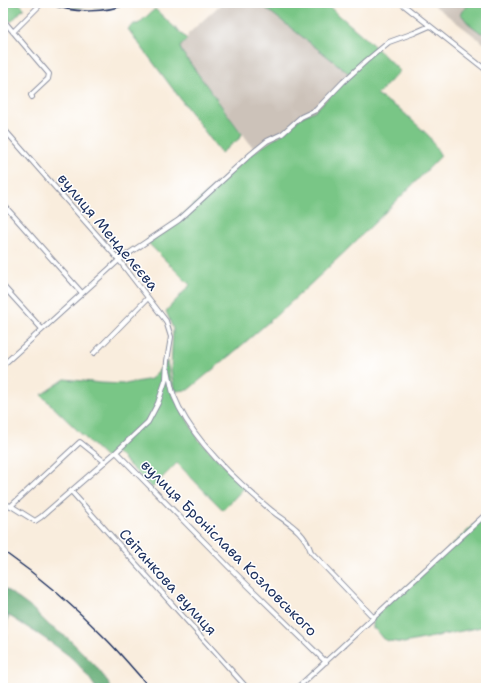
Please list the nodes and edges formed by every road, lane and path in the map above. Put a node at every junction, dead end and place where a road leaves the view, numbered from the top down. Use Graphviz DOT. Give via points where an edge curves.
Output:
graph roads {
  1 [pos="42,3"];
  2 [pos="401,3"];
  3 [pos="3,20"];
  4 [pos="430,26"];
  5 [pos="13,32"];
  6 [pos="486,70"];
  7 [pos="32,97"];
  8 [pos="3,128"];
  9 [pos="3,204"];
  10 [pos="119,260"];
  11 [pos="3,286"];
  12 [pos="82,293"];
  13 [pos="148,298"];
  14 [pos="42,329"];
  15 [pos="94,353"];
  16 [pos="167,361"];
  17 [pos="3,365"];
  18 [pos="116,452"];
  19 [pos="105,462"];
  20 [pos="71,491"];
  21 [pos="3,504"];
  22 [pos="11,506"];
  23 [pos="486,514"];
  24 [pos="373,617"];
  25 [pos="326,662"];
  26 [pos="248,688"];
  27 [pos="297,688"];
  1 -- 5 [label="street"];
  2 -- 4 [label="street"];
  3 -- 5 [label="street"];
  4 -- 6 [label="street"];
  4 -- 10 [label="street" via="390,42 343,82 316,110 301,117 282,134 267,141 179,220"];
  5 -- 7 [label="street" via="50,74 31,95"];
  8 -- 10 [label="street, вулиця Менделєєва"];
  9 -- 12 [label="street"];
  10 -- 12 [label="street"];
  10 -- 13 [label="street, вулиця Менделєєва"];
  11 -- 14 [label="street"];
  12 -- 14 [label="street"];
  13 -- 15 [label="street"];
  13 -- 16 [label="street, вулиця Менделєєва" via="166,321 171,337"];
  14 -- 17 [label="street"];
  16 -- 18 [label="street" via="166,379 148,422"];
  16 -- 24 [label="street" via="173,395 199,440 232,476 265,506 294,526 308,542 311,552"];
  18 -- 19 [label="street"];
  18 -- 25 [label="street, вулиця Броніслава Козловського"];
  19 -- 20 [label="street"];
  19 -- 22 [label="street" via="80,442"];
  20 -- 22 [label="street" via="35,521"];
  20 -- 26 [label="street, Світанкова вулиця"];
  21 -- 22 [label="street"];
  23 -- 24 [label="street"];
  24 -- 25 [label="street"];
  25 -- 27 [label="street"];
}
